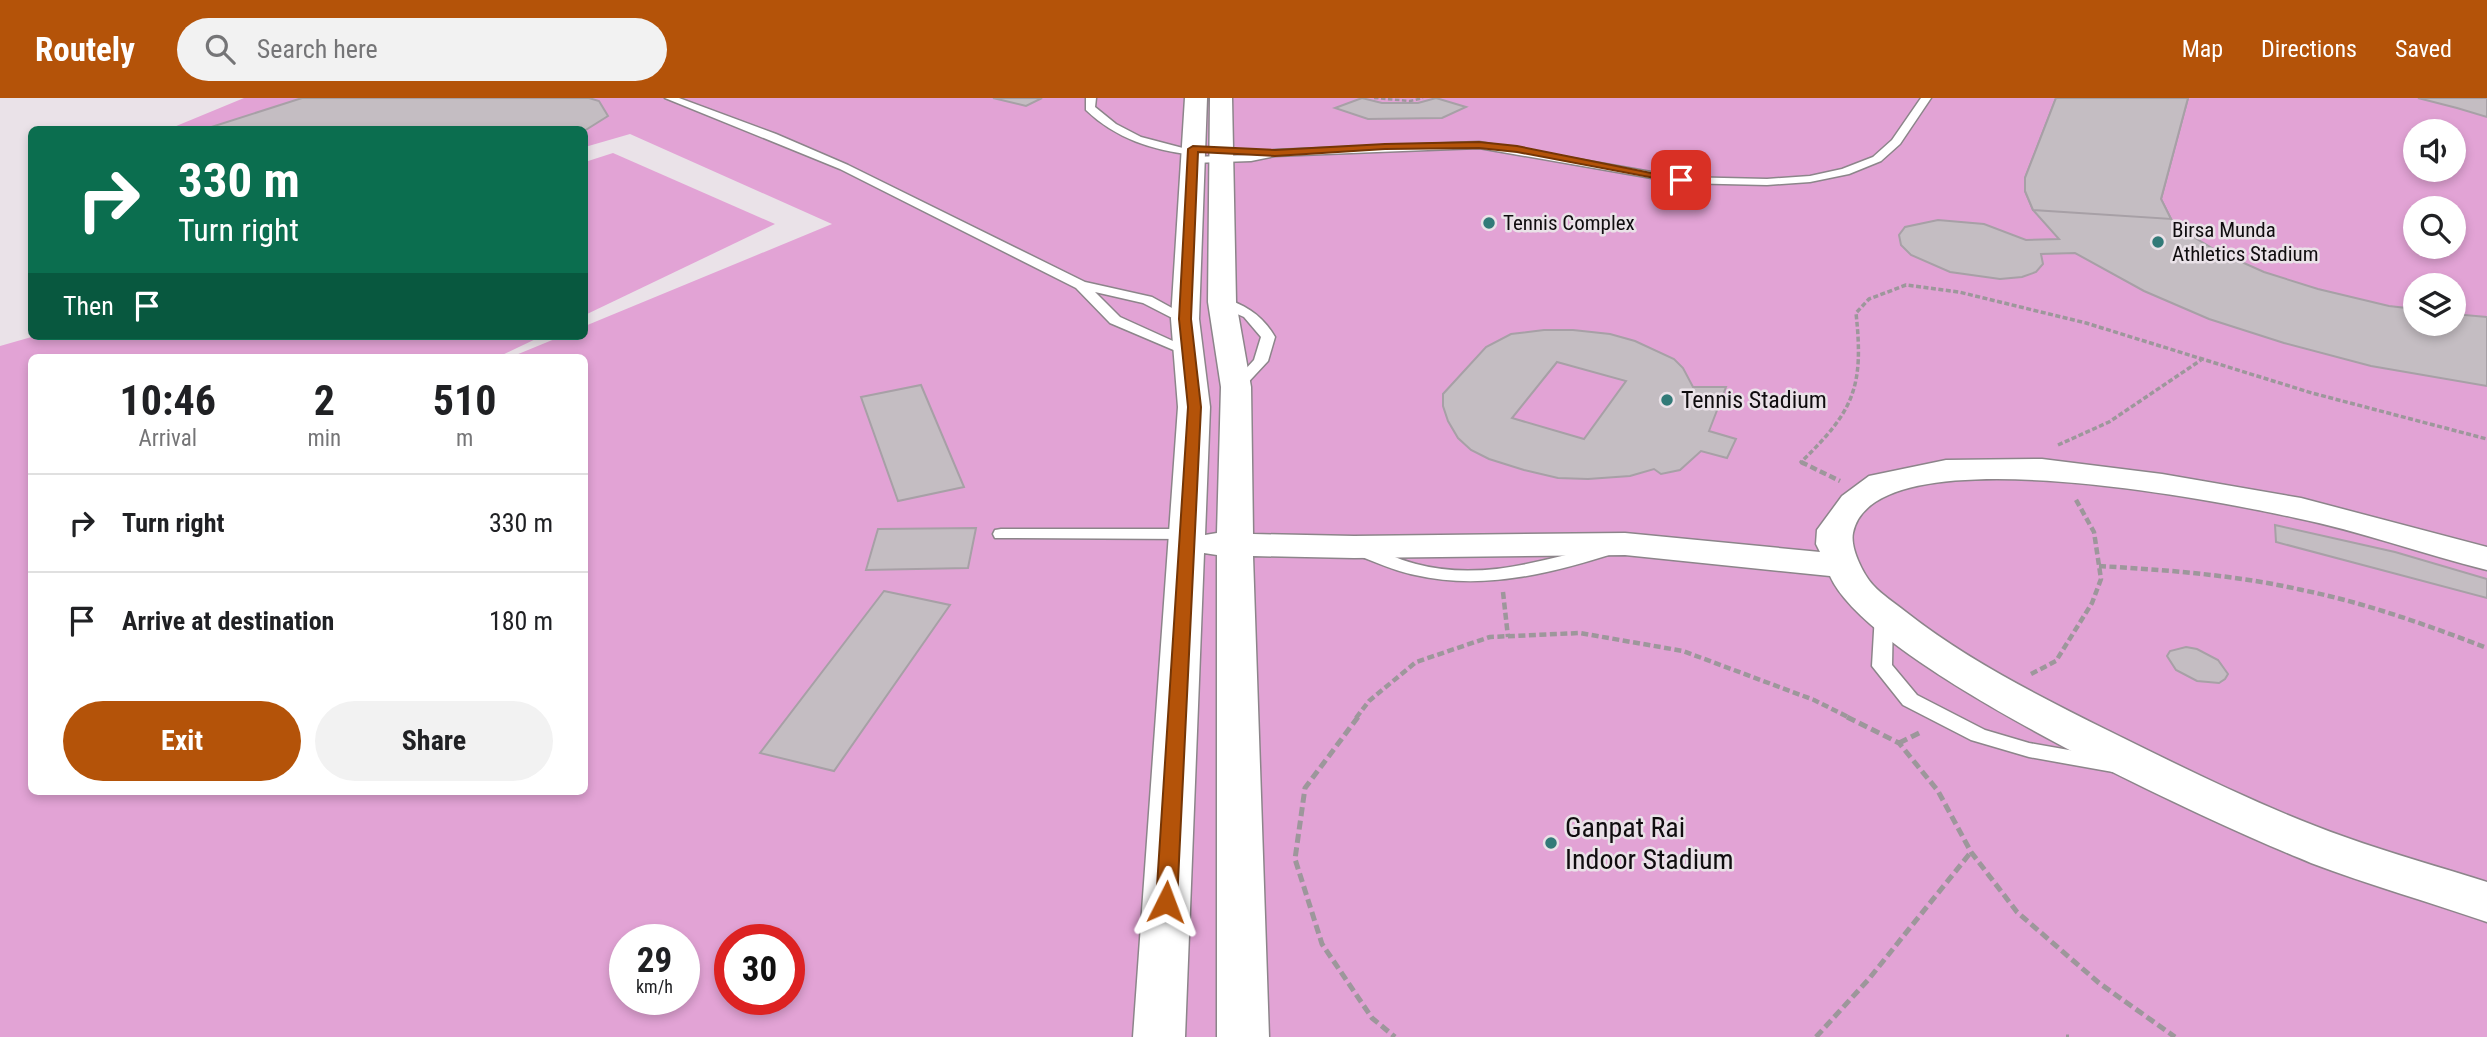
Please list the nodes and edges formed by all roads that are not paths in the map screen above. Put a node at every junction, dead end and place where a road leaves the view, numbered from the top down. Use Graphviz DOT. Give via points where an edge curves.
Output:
graph roads {
  1 [pos="670,98"];
  2 [pos="1091,98"];
  3 [pos="1196,98"];
  4 [pos="1221,98"];
  5 [pos="1926,98"];
  6 [pos="1204,154"];
  7 [pos="1081,285"];
  8 [pos="1187,335"];
  9 [pos="1001,534"];
  10 [pos="1187,534"];
  11 [pos="1236,534"];
  12 [pos="1625,544"];
  13 [pos="1354,547"];
  14 [pos="1838,555"];
  15 [pos="2487,559"];
  16 [pos="1884,614"];
  17 [pos="2151,770"];
  18 [pos="2487,902"];
  19 [pos="1159,1037"];
  20 [pos="1243,1037"];
  1 -- 7 [label="lane" via="844,167"];
  2 -- 6 [label="lane" via="1090,108 1110,126 1152,144"];
  3 -- 6 [label="street"];
  4 -- 6 [label="street"];
  5 -- 6 [label="lane" via="1896,142 1877,159 1845,172 1767,183 1681,180 1479,145 1385,146 1251,158"];
  6 -- 8 [label="street"];
  6 -- 11 [label="street" via="1237,319"];
  7 -- 8 [label="lane" via="1147,300"];
  7 -- 8 [label="lane" via="1115,320"];
  8 -- 10 [label="street" via="1194,407"];
  9 -- 10 [label="lane"];
  10 -- 11 [label="street"];
  10 -- 19 [label="street"];
  11 -- 13 [label="street"];
  11 -- 14 [label="street" via="1610,525 1748,533"];
  11 -- 20 [label="street"];
  12 -- 13 [label="street"];
  12 -- 13 [label="lane" via="1532,571 1454,575 1416,570"];
  12 -- 14 [label="street"];
  14 -- 15 [label="street" via="1835,530 1854,503 1881,483 1946,470 2042,469 2301,508"];
  14 -- 16 [label="street" via="1854,588"];
  16 -- 17 [label="street" via="1927,649 1998,691"];
  16 -- 17 [label="lane" via="1882,666 1910,700 1978,735 2029,750"];
  17 -- 18 [label="street" via="2328,850"];
}
